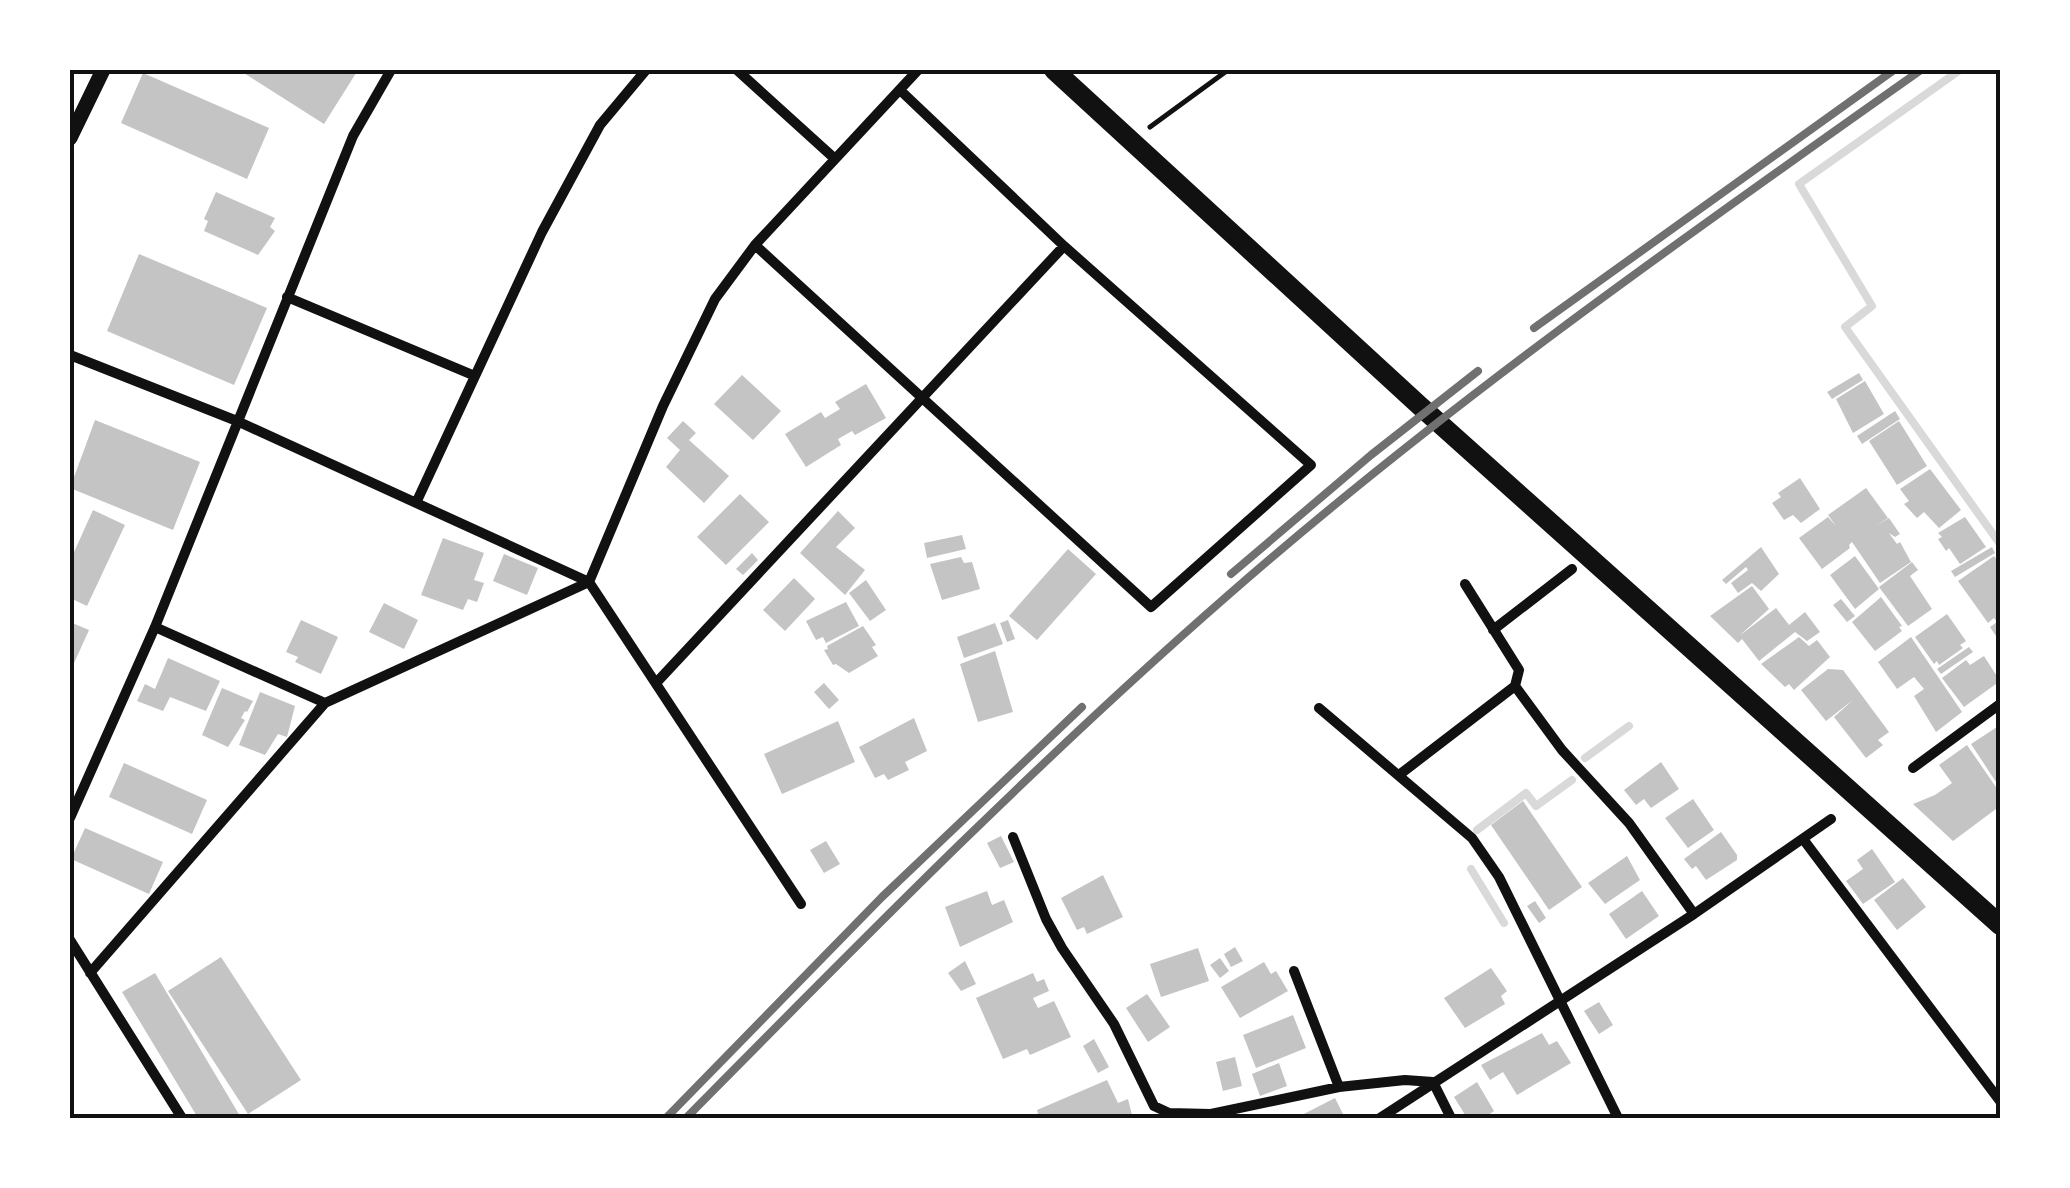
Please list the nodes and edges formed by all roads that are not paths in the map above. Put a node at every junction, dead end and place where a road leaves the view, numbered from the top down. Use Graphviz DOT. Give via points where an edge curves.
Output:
graph roads {
  1 [pos="103,70"];
  2 [pos="391,70"];
  3 [pos="646,70"];
  4 [pos="737,70"];
  5 [pos="918,70"];
  6 [pos="1054,70"];
  7 [pos="901,91"];
  8 [pos="70,138"];
  9 [pos="834,158"];
  10 [pos="754,245"];
  11 [pos="1064,246"];
  12 [pos="287,297"];
  13 [pos="70,355"];
  14 [pos="475,376"];
  15 [pos="921,400"];
  16 [pos="237,421"];
  17 [pos="416,503"];
  18 [pos="1572,569"];
  19 [pos="589,582"];
  20 [pos="1465,584"];
  21 [pos="154,627"];
  22 [pos="1494,630"];
  23 [pos="656,682"];
  24 [pos="1515,686"];
  25 [pos="325,703"];
  26 [pos="2000,704"];
  27 [pos="1319,708"];
  28 [pos="1913,768"];
  29 [pos="1399,775"];
  30 [pos="70,818"];
  31 [pos="1831,819"];
  32 [pos="1012,837"];
  33 [pos="1802,838"];
  34 [pos="801,904"];
  35 [pos="1694,914"];
  36 [pos="2000,924"];
  37 [pos="70,940"];
  38 [pos="1294,970"];
  39 [pos="90,973"];
  40 [pos="1560,1000"];
  41 [pos="1432,1082"];
  42 [pos="1339,1087"];
  43 [pos="2000,1101"];
  44 [pos="1153,1112"];
  45 [pos="182,1118"];
  46 [pos="1380,1118"];
  47 [pos="1451,1118"];
  48 [pos="1618,1118"];
  1 -- 8 [label="street"];
  2 -- 12 [label="street" via="353,136"];
  3 -- 14 [label="street" via="600,125"];
  4 -- 9 [label="street"];
  5 -- 7 [label="street"];
  6 -- 36 [label="main road"];
  7 -- 9 [label="street"];
  7 -- 11 [label="street"];
  9 -- 10 [label="street"];
  10 -- 15 [label="street"];
  10 -- 19 [label="street" via="715,298"];
  11 -- 15 [label="street"];
  11 -- 15 [label="street" via="1310,465 1151,607"];
  12 -- 14 [label="street"];
  12 -- 16 [label="street"];
  13 -- 16 [label="street"];
  14 -- 17 [label="street"];
  15 -- 23 [label="street"];
  16 -- 17 [label="street"];
  16 -- 21 [label="street"];
  17 -- 19 [label="street"];
  18 -- 22 [label="street"];
  19 -- 23 [label="street"];
  19 -- 25 [label="street"];
  20 -- 22 [label="street"];
  21 -- 25 [label="street"];
  21 -- 30 [label="street"];
  22 -- 24 [label="street" via="1519,670"];
  23 -- 34 [label="street"];
  24 -- 29 [label="street"];
  24 -- 35 [label="street" via="1629,823"];
  25 -- 39 [label="street"];
  26 -- 28 [label="street"];
  27 -- 29 [label="street"];
  29 -- 40 [label="street" via="1472,838 1500,877"];
  31 -- 33 [label="street"];
  32 -- 44 [label="street" via="1046,919 1114,1024"];
  33 -- 35 [label="street"];
  33 -- 43 [label="street"];
  35 -- 40 [label="street"];
  37 -- 39 [label="street"];
  38 -- 42 [label="street"];
  39 -- 45 [label="street"];
  40 -- 41 [label="street"];
  40 -- 48 [label="street"];
  41 -- 42 [label="street"];
  41 -- 46 [label="street"];
  41 -- 47 [label="street"];
  42 -- 44 [label="street" via="1212,1114"];
}
